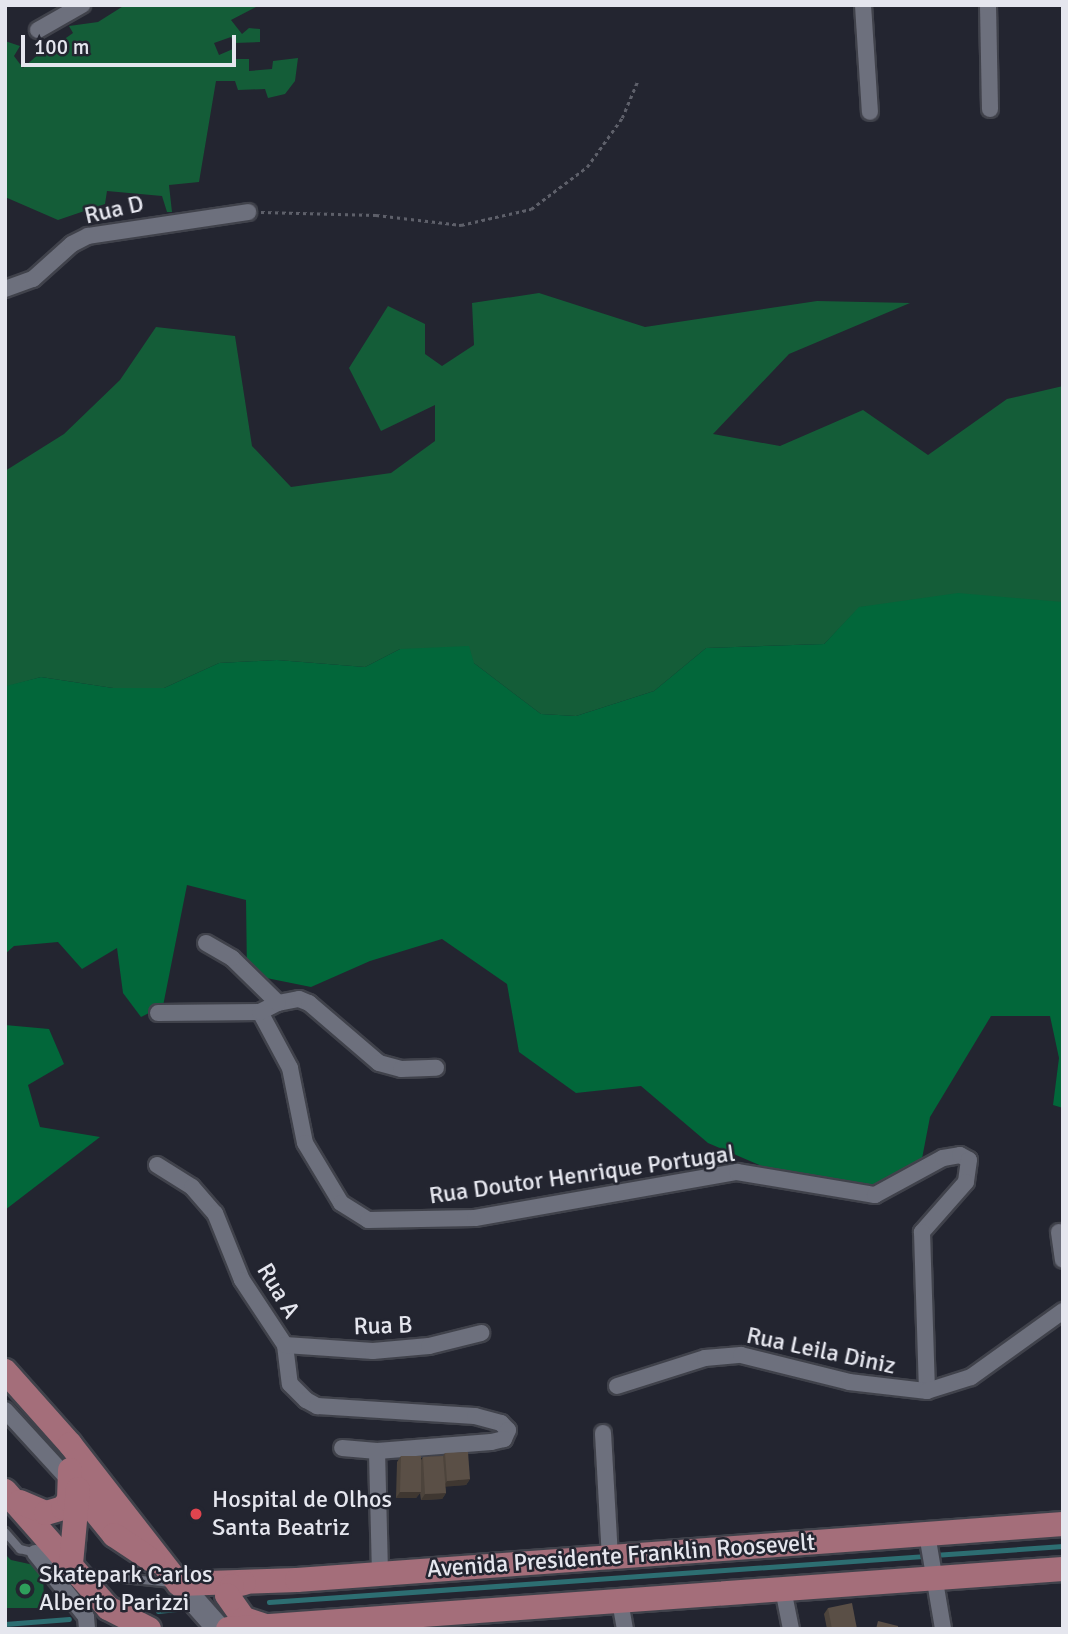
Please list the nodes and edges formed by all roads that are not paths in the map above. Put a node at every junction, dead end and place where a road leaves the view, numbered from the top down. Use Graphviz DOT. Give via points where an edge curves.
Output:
graph roads {
  1 [pos="82,5"];
  2 [pos="863,5"];
  3 [pos="988,5"];
  4 [pos="37,30"];
  5 [pos="990,109"];
  6 [pos="870,112"];
  7 [pos="248,212"];
  8 [pos="5,289"];
  9 [pos="206,943"];
  10 [pos="278,1003"];
  11 [pos="260,1012"];
  12 [pos="158,1013"];
  13 [pos="436,1068"];
  14 [pos="156,1164"];
  15 [pos="1059,1231"];
  16 [pos="1063,1260"];
  17 [pos="1063,1311"];
  18 [pos="481,1333"];
  19 [pos="285,1345"];
  20 [pos="5,1371"];
  21 [pos="617,1386"];
  22 [pos="927,1391"];
  23 [pos="5,1409"];
  24 [pos="603,1433"];
  25 [pos="70,1444"];
  26 [pos="342,1448"];
  27 [pos="377,1451"];
  28 [pos="74,1485"];
  29 [pos="8,1493"];
  30 [pos="1063,1524"];
  31 [pos="5,1532"];
  32 [pos="35,1553"];
  33 [pos="930,1556"];
  34 [pos="610,1557"];
  35 [pos="70,1563"];
  36 [pos="160,1563"];
  37 [pos="1063,1569"];
  38 [pos="380,1574"];
  39 [pos="244,1583"];
  40 [pos="179,1584"];
  41 [pos="783,1589"];
  42 [pos="620,1601"];
  43 [pos="108,1608"];
  44 [pos="409,1623"];
  45 [pos="360,1624"];
  46 [pos="283,1627"];
  47 [pos="87,1629"];
  48 [pos="124,1629"];
  49 [pos="149,1629"];
  50 [pos="219,1629"];
  51 [pos="228,1629"];
  52 [pos="625,1629"];
  53 [pos="791,1629"];
  54 [pos="943,1629"];
  1 -- 4 [label="street"];
  2 -- 6 [label="street"];
  3 -- 5 [label="street"];
  7 -- 8 [label="street, Rua D" via="89,236 72,244 33,279"];
  9 -- 10 [label="street" via="232,958"];
  10 -- 11 [label="street"];
  10 -- 13 [label="street" via="304,1000 379,1063 401,1069"];
  11 -- 12 [label="street"];
  11 -- 22 [label="street, Rua Doutor Henrique Portugal" via="290,1068 305,1143 341,1203 368,1220 475,1218 729,1173 780,1177 875,1195 943,1158 969,1160 966,1182 922,1232"];
  14 -- 19 [label="street, Rua A" via="192,1187 215,1213 242,1280"];
  15 -- 16 [label="street"];
  17 -- 22 [label="street, Rua Leila Diniz" via="971,1377"];
  18 -- 19 [label="street, Rua B" via="429,1346 373,1351"];
  19 -- 27 [label="street, Rua A" via="290,1384 317,1406 475,1416 505,1426 508,1436 491,1442"];
  20 -- 25 [label="main road"];
  21 -- 22 [label="street, Rua Leila Diniz" via="705,1358 741,1355 849,1382"];
  23 -- 28 [label="street"];
  24 -- 34 [label="street"];
  25 -- 28 [label="main road"];
  25 -- 36 [label="main road"];
  26 -- 27 [label="street"];
  27 -- 38 [label="street"];
  28 -- 29 [label="main road" via="69,1500 53,1512 39,1512"];
  28 -- 35 [label="main road"];
  28 -- 36 [label="main road" via="129,1549"];
  29 -- 35 [label="main road"];
  30 -- 33 [label="main road, Avenida Presidente Franklin Roosevelt"];
  31 -- 32 [label="lane" via="20,1549"];
  32 -- 35 [label="lane"];
  32 -- 47 [label="street" via="86,1617"];
  33 -- 34 [label="main road, Avenida Presidente Franklin Roosevelt"];
  33 -- 37 [label="main road, Avenida Presidente Franklin Roosevelt"];
  33 -- 41 [label="main road, Avenida Presidente Franklin Roosevelt"];
  33 -- 54 [label="street"];
  34 -- 38 [label="main road, Avenida Presidente Franklin Roosevelt"];
  35 -- 40 [label="lane"];
  35 -- 43 [label="main road"];
  36 -- 40 [label="main road"];
  38 -- 39 [label="main road, Avenida Presidente Franklin Roosevelt"];
  39 -- 40 [label="main road, Avenida Presidente Franklin Roosevelt"];
  39 -- 46 [label="main road" via="232,1586 227,1595 244,1619"];
  40 -- 50 [label="main road"];
  41 -- 42 [label="main road, Avenida Presidente Franklin Roosevelt"];
  41 -- 53 [label="street"];
  42 -- 44 [label="main road, Avenida Presidente Franklin Roosevelt"];
  42 -- 52 [label="street"];
  43 -- 48 [label="main road"];
  43 -- 49 [label="main road"];
  44 -- 45 [label="main road, Avenida Presidente Franklin Roosevelt"];
  45 -- 46 [label="main road, Avenida Presidente Franklin Roosevelt"];
  46 -- 51 [label="main road, Avenida Presidente Franklin Roosevelt"];
}
